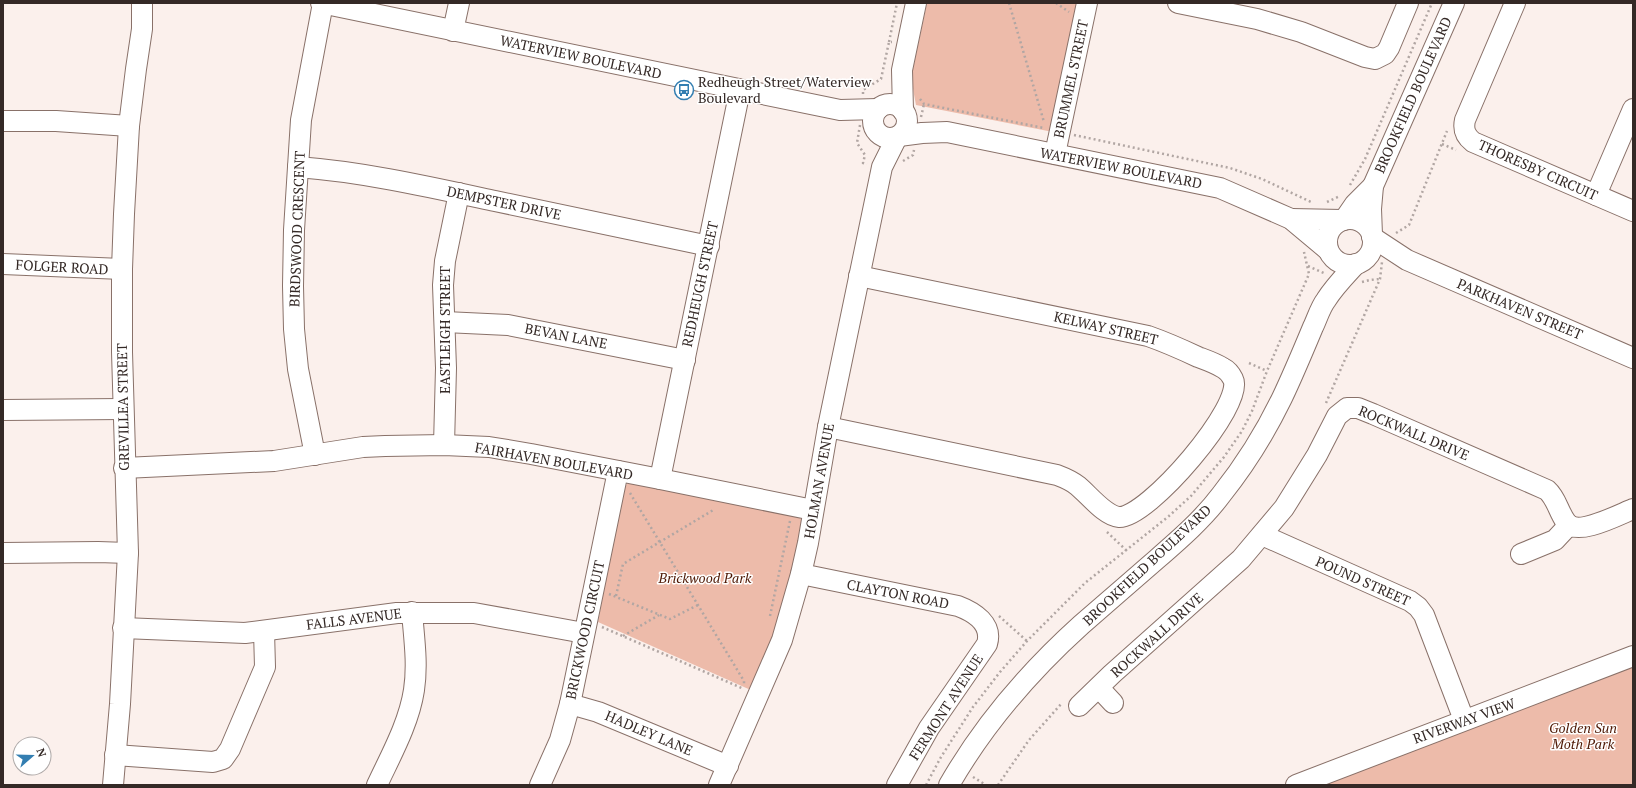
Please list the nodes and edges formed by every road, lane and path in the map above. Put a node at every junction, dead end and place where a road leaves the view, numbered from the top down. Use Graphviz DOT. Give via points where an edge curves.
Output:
graph roads {
  1 [pos="142,3"];
  2 [pos="155,3"];
  3 [pos="322,3"];
  4 [pos="459,3"];
  5 [pos="897,3"];
  6 [pos="916,3"];
  7 [pos="1009,3"];
  8 [pos="1178,3"];
  9 [pos="1408,3"];
  10 [pos="1432,3"];
  11 [pos="1454,3"];
  12 [pos="1515,3"];
  13 [pos="1076,8"];
  14 [pos="142,29"];
  15 [pos="453,31"];
  16 [pos="889,42"];
  17 [pos="902,70"];
  18 [pos="740,90"];
  19 [pos="918,94"];
  20 [pos="879,108"];
  21 [pos="840,110"];
  22 [pos="1633,110"];
  23 [pos="904,112"];
  24 [pos="3,121"];
  25 [pos="129,126"];
  26 [pos="1051,127"];
  27 [pos="875,130"];
  28 [pos="1448,130"];
  29 [pos="946,132"];
  30 [pos="898,136"];
  31 [pos="1055,154"];
  32 [pos="298,167"];
  33 [pos="882,167"];
  34 [pos="1373,186"];
  35 [pos="1347,189"];
  36 [pos="459,193"];
  37 [pos="1342,195"];
  38 [pos="1596,196"];
  39 [pos="1313,203"];
  40 [pos="1326,203"];
  41 [pos="1633,211"];
  42 [pos="1291,219"];
  43 [pos="1343,220"];
  44 [pos="1378,244"];
  45 [pos="709,246"];
  46 [pos="1329,252"];
  47 [pos="3,264"];
  48 [pos="1358,264"];
  49 [pos="122,269"];
  50 [pos="859,276"];
  51 [pos="1325,301"];
  52 [pos="445,322"];
  53 [pos="1633,358"];
  54 [pos="685,360"];
  55 [pos="1249,363"];
  56 [pos="1267,371"];
  57 [pos="3,410"];
  58 [pos="122,410"];
  59 [pos="1323,410"];
  60 [pos="828,427"];
  61 [pos="444,445"];
  62 [pos="315,455"];
  63 [pos="124,468"];
  64 [pos="618,471"];
  65 [pos="660,479"];
  66 [pos="629,491"];
  67 [pos="792,507"];
  68 [pos="715,509"];
  69 [pos="813,510"];
  70 [pos="1633,510"];
  71 [pos="1569,525"];
  72 [pos="1106,531"];
  73 [pos="1262,535"];
  74 [pos="660,541"];
  75 [pos="1126,550"];
  76 [pos="3,553"];
  77 [pos="128,553"];
  78 [pos="1522,554"];
  79 [pos="801,574"];
  80 [pos="608,593"];
  81 [pos="616,596"];
  82 [pos="698,605"];
  83 [pos="412,612"];
  84 [pos="659,614"];
  85 [pos="990,620"];
  86 [pos="768,622"];
  87 [pos="123,628"];
  88 [pos="592,629"];
  89 [pos="264,631"];
  90 [pos="623,636"];
  91 [pos="1027,641"];
  92 [pos="1633,656"];
  93 [pos="748,682"];
  94 [pos="1098,688"];
  95 [pos="745,689"];
  96 [pos="742,696"];
  97 [pos="1073,702"];
  98 [pos="1113,703"];
  99 [pos="570,704"];
  100 [pos="1464,720"];
  101 [pos="115,755"];
  102 [pos="728,766"];
  103 [pos="113,785"];
  104 [pos="378,785"];
  105 [pos="540,785"];
  106 [pos="719,785"];
  107 [pos="897,785"];
  108 [pos="949,785"];
  109 [pos="998,785"];
  110 [pos="1296,785"];
  1 -- 14 [label="street, GREVILLEA STREET"];
  2 -- 14 [label="street, GREVILLEA STREET"];
  3 -- 15 [label="street, WATERVIEW BOULEVARD"];
  3 -- 32 [label="street, BIRDSWOOD CRESCENT" via="301,120"];
  4 -- 15 [label="street"];
  5 -- 16 [label="path"];
  6 -- 17 [label="street"];
  7 -- 26 [label="path"];
  8 -- 9 [label="street" via="1301,32 1375,59 1389,48"];
  10 -- 35 [label="path" via="1364,159"];
  11 -- 34 [label="street, BROOKFIELD BOULEVARD"];
  12 -- 38 [label="street, THORESBY CIRCUIT" via="1465,120 1466,134 1473,142"];
  13 -- 26 [label="street, BRUMMEL STREET"];
  14 -- 25 [label="street, GREVILLEA STREET"];
  15 -- 18 [label="street, WATERVIEW BOULEVARD"];
  17 -- 20 [label="street"];
  17 -- 23 [label="street"];
  18 -- 21 [label="street, WATERVIEW BOULEVARD"];
  18 -- 45 [label="street, REDHEUGH STREET"];
  19 -- 26 [label="path" via="924,104"];
  20 -- 21 [label="street, WATERVIEW BOULEVARD"];
  20 -- 23 [label="street" via="890,104"];
  20 -- 27 [label="street" via="873,118"];
  21 -- 27 [label="street, WATERVIEW BOULEVARD"];
  22 -- 38 [label="street"];
  23 -- 29 [label="street, WATERVIEW BOULEVARD"];
  23 -- 30 [label="street" via="906,128"];
  24 -- 25 [label="street" via="56,121"];
  25 -- 49 [label="street, GREVILLEA STREET"];
  26 -- 31 [label="street, BRUMMEL STREET"];
  26 -- 39 [label="path" via="1230,168 1262,179"];
  27 -- 30 [label="street" via="888,139"];
  27 -- 33 [label="street, HOLMAN AVENUE"];
  28 -- 44 [label="path" via="1409,225"];
  29 -- 30 [label="street, WATERVIEW BOULEVARD"];
  29 -- 31 [label="street, WATERVIEW BOULEVARD"];
  30 -- 33 [label="street, HOLMAN AVENUE"];
  31 -- 42 [label="street, WATERVIEW BOULEVARD" via="1220,188"];
  32 -- 36 [label="street, DEMPSTER DRIVE" via="341,171"];
  32 -- 62 [label="street, BIRDSWOOD CRESCENT" via="293,286 294,329 303,396"];
  33 -- 50 [label="street, HOLMAN AVENUE"];
  34 -- 43 [label="street, BROOKFIELD BOULEVARD"];
  34 -- 44 [label="street, BROOKFIELD BOULEVARD" via="1371,209"];
  36 -- 45 [label="street, DEMPSTER DRIVE"];
  36 -- 52 [label="street, EASTLEIGH STREET" via="445,261"];
  37 -- 40 [label="path"];
  38 -- 41 [label="street, THORESBY CIRCUIT"];
  42 -- 43 [label="street, WATERVIEW BOULEVARD"];
  42 -- 46 [label="street, WATERVIEW BOULEVARD"];
  43 -- 44 [label="street" via="1358,220 1369,229"];
  43 -- 46 [label="street" via="1331,229 1327,243"];
  44 -- 48 [label="street, PARKHAVEN STREET"];
  44 -- 53 [label="street, PARKHAVEN STREET" via="1407,260"];
  44 -- 59 [label="path" via="1380,279"];
  45 -- 54 [label="street, REDHEUGH STREET"];
  46 -- 48 [label="street" via="1341,263"];
  46 -- 51 [label="street, BROOKFIELD BOULEVARD"];
  47 -- 49 [label="street, FOLGER ROAD"];
  48 -- 51 [label="street, BROOKFIELD BOULEVARD" via="1340,281"];
  49 -- 58 [label="street, GREVILLEA STREET"];
  50 -- 60 [label="street, HOLMAN AVENUE"];
  50 -- 60 [label="street, KELWAY STREET" via="1148,336 1224,368 1233,378 1235,388 1224,411 1187,464 1142,506 1123,517 1109,514 1078,486 1057,475"];
  51 -- 108 [label="street, BROOKFIELD BOULEVARD" via="1282,398 1263,434 1220,496 1180,538 1069,636 1022,683 978,738"];
  52 -- 54 [label="street, BEVAN LANE" via="508,325"];
  52 -- 61 [label="street, EASTLEIGH STREET"];
  54 -- 65 [label="street, REDHEUGH STREET"];
  55 -- 56 [label="path"];
  57 -- 58 [label="street"];
  58 -- 63 [label="street, GREVILLEA STREET"];
  60 -- 69 [label="street, HOLMAN AVENUE"];
  61 -- 62 [label="street, FAIRHAVEN BOULEVARD" via="378,446"];
  61 -- 64 [label="street, FAIRHAVEN BOULEVARD" via="489,447"];
  62 -- 63 [label="street, FAIRHAVEN BOULEVARD" via="274,461"];
  63 -- 77 [label="street, GREVILLEA STREET"];
  64 -- 65 [label="street, FAIRHAVEN BOULEVARD"];
  64 -- 88 [label="street, BRICKWOOD CIRCUIT"];
  65 -- 67 [label="street, FAIRHAVEN BOULEVARD"];
  66 -- 74 [label="path"];
  67 -- 69 [label="street, FAIRHAVEN BOULEVARD"];
  67 -- 86 [label="path"];
  68 -- 74 [label="path"];
  69 -- 79 [label="street, HOLMAN AVENUE"];
  70 -- 71 [label="street" via="1581,528"];
  71 -- 73 [label="street, ROCKWALL DRIVE" via="1554,498 1546,490 1373,414 1351,407 1342,410 1337,416 1301,482"];
  71 -- 78 [label="street" via="1555,540"];
  72 -- 75 [label="path"];
  73 -- 94 [label="street, ROCKWALL DRIVE" via="1241,559"];
  73 -- 100 [label="street, POUND STREET" via="1418,606 1430,628"];
  74 -- 81 [label="path" via="623,564"];
  74 -- 82 [label="path"];
  76 -- 77 [label="street"];
  77 -- 87 [label="street, GREVILLEA STREET"];
  79 -- 85 [label="street, CLAYTON ROAD" via="958,606 972,611 981,619"];
  79 -- 102 [label="street, HOLMAN AVENUE" via="782,640"];
  80 -- 81 [label="path"];
  81 -- 84 [label="path"];
  82 -- 84 [label="path" via="670,619"];
  82 -- 95 [label="path" via="744,681"];
  83 -- 88 [label="street, FALLS AVENUE" via="474,613"];
  83 -- 89 [label="street, FALLS AVENUE"];
  83 -- 104 [label="street" via="416,667 414,690 405,721"];
  84 -- 90 [label="path"];
  85 -- 91 [label="path"];
  85 -- 107 [label="street, FERMONT AVENUE" via="987,644 929,728"];
  87 -- 89 [label="street, FALLS AVENUE"];
  87 -- 101 [label="street, GREVILLEA STREET"];
  88 -- 90 [label="path"];
  88 -- 99 [label="street, BRICKWOOD CIRCUIT"];
  89 -- 101 [label="street" via="265,660 262,676 230,749 223,759 213,762"];
  90 -- 95 [label="path"];
  92 -- 100 [label="street, RIVERWAY VIEW"];
  93 -- 95 [label="path"];
  94 -- 97 [label="street, ROCKWALL DRIVE"];
  94 -- 98 [label="street, ROCKWALL DRIVE"];
  95 -- 96 [label="path"];
  97 -- 109 [label="path" via="1029,740"];
  99 -- 102 [label="street, HADLEY LANE" via="598,712"];
  99 -- 105 [label="street, BRICKWOOD CIRCUIT" via="560,740"];
  100 -- 110 [label="street, RIVERWAY VIEW"];
  101 -- 103 [label="street, GREVILLEA STREET"];
  102 -- 106 [label="street, HOLMAN AVENUE"];
}
